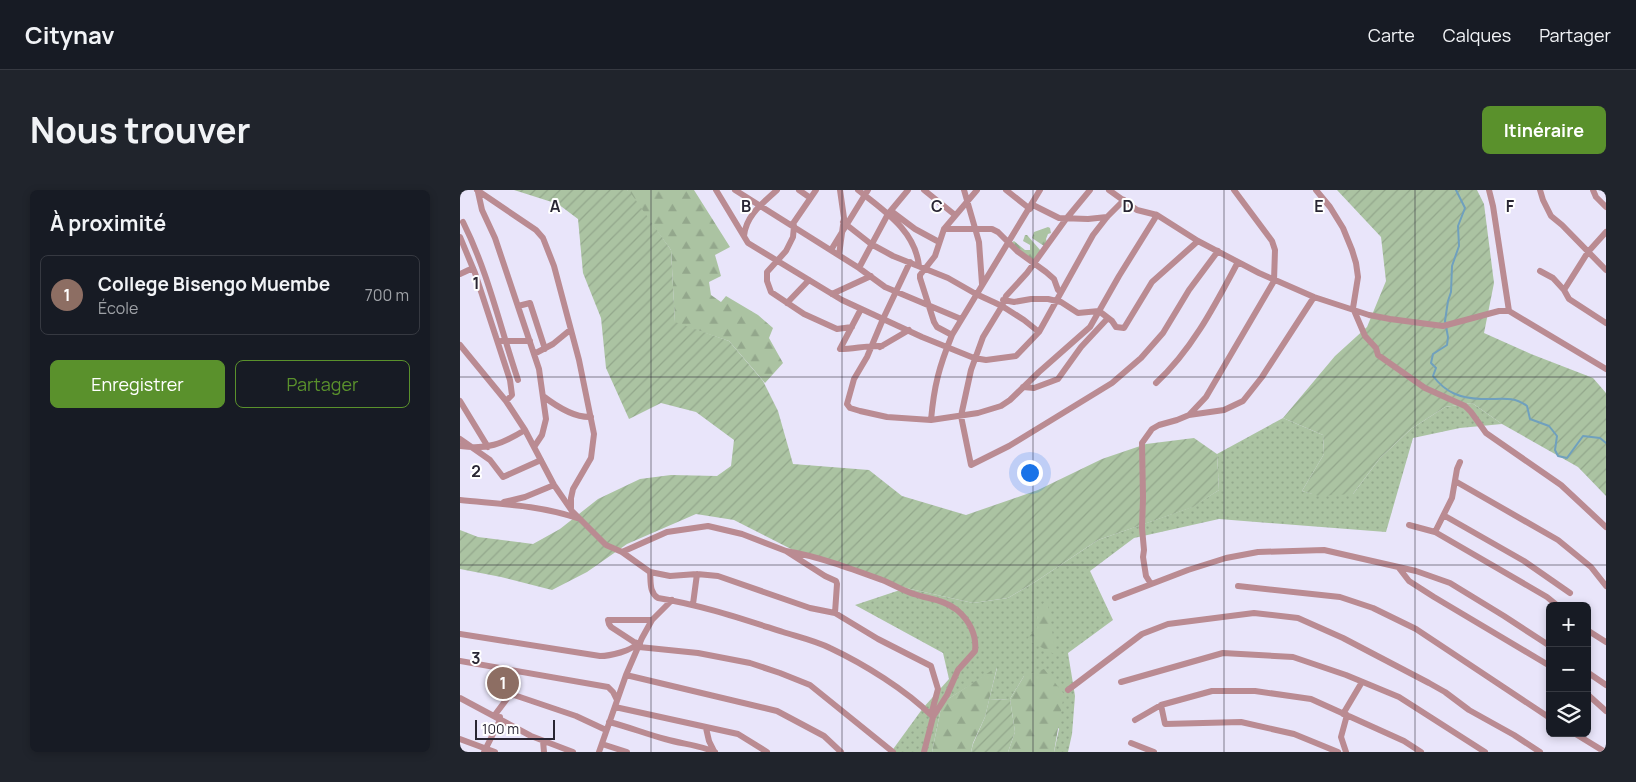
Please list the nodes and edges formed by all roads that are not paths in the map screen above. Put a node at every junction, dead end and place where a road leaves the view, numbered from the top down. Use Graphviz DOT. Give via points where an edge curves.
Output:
graph roads {
  1 [pos="716,190"];
  2 [pos="734,190"];
  3 [pos="777,190"];
  4 [pos="799,190"];
  5 [pos="816,190"];
  6 [pos="840,190"];
  7 [pos="858,190"];
  8 [pos="908,190"];
  9 [pos="924,190"];
  10 [pos="964,190"];
  11 [pos="976,190"];
  12 [pos="1006,190"];
  13 [pos="1040,190"];
  14 [pos="1090,190"];
  15 [pos="1234,190"];
  16 [pos="1316,190"];
  17 [pos="1488,190"];
  18 [pos="1540,190"];
  19 [pos="1586,190"];
  20 [pos="1593,190"];
  21 [pos="478,191"];
  22 [pos="1113,191"];
  23 [pos="867,193"];
  24 [pos="810,197"];
  25 [pos="1596,197"];
  26 [pos="1124,200"];
  27 [pos="967,202"];
  28 [pos="760,206"];
  29 [pos="1031,207"];
  30 [pos="1606,207"];
  31 [pos="889,212"];
  32 [pos="955,215"];
  33 [pos="1158,216"];
  34 [pos="1107,217"];
  35 [pos="1066,219"];
  36 [pos="463,222"];
  37 [pos="792,226"];
  38 [pos="844,226"];
  39 [pos="944,229"];
  40 [pos="974,229"];
  41 [pos="1606,232"];
  42 [pos="744,236"];
  43 [pos="460,237"];
  44 [pos="1198,241"];
  45 [pos="939,242"];
  46 [pos="1009,242"];
  47 [pos="871,244"];
  48 [pos="831,250"];
  49 [pos="1218,251"];
  50 [pos="1588,252"];
  51 [pos="839,256"];
  52 [pos="778,260"];
  53 [pos="910,262"];
  54 [pos="1238,262"];
  55 [pos="1034,263"];
  56 [pos="922,267"];
  57 [pos="473,268"];
  58 [pos="859,268"];
  59 [pos="1606,270"];
  60 [pos="1540,271"];
  61 [pos="460,274"];
  62 [pos="871,276"];
  63 [pos="809,280"];
  64 [pos="1274,280"];
  65 [pos="982,284"];
  66 [pos="1564,290"];
  67 [pos="896,292"];
  68 [pos="1061,292"];
  69 [pos="832,294"];
  70 [pos="976,294"];
  71 [pos="1314,297"];
  72 [pos="1057,301"];
  73 [pos="787,303"];
  74 [pos="1003,303"];
  75 [pos="930,305"];
  76 [pos="518,306"];
  77 [pos="1353,308"];
  78 [pos="861,309"];
  79 [pos="1509,311"];
  80 [pos="1099,312"];
  81 [pos="961,318"];
  82 [pos="1108,318"];
  83 [pos="882,319"];
  84 [pos="1606,324"];
  85 [pos="852,326"];
  86 [pos="570,330"];
  87 [pos="909,330"];
  88 [pos="1039,332"];
  89 [pos="952,335"];
  90 [pos="498,340"];
  91 [pos="530,341"];
  92 [pos="505,342"];
  93 [pos="460,345"];
  94 [pos="872,345"];
  95 [pos="882,346"];
  96 [pos="947,348"];
  97 [pos="545,349"];
  98 [pos="963,353"];
  99 [pos="534,354"];
  100 [pos="867,357"];
  101 [pos="974,358"];
  102 [pos="1606,369"];
  103 [pos="971,370"];
  104 [pos="518,380"];
  105 [pos="1156,383"];
  106 [pos="1023,387"];
  107 [pos="544,396"];
  108 [pos="460,401"];
  109 [pos="506,401"];
  110 [pos="1189,415"];
  111 [pos="961,416"];
  112 [pos="591,417"];
  113 [pos="931,420"];
  114 [pos="525,430"];
  115 [pos="460,439"];
  116 [pos="460,446"];
  117 [pos="534,447"];
  118 [pos="471,448"];
  119 [pos="488,448"];
  120 [pos="541,460"];
  121 [pos="1460,462"];
  122 [pos="1455,481"];
  123 [pos="554,485"];
  124 [pos="460,500"];
  125 [pos="498,503"];
  126 [pos="572,511"];
  127 [pos="1445,516"];
  128 [pos="578,518"];
  129 [pos="1410,525"];
  130 [pos="1606,527"];
  131 [pos="1435,532"];
  132 [pos="786,551"];
  133 [pos="622,552"];
  134 [pos="1398,568"];
  135 [pos="650,572"];
  136 [pos="697,574"];
  137 [pos="1151,584"];
  138 [pos="1238,586"];
  139 [pos="1606,586"];
  140 [pos="1570,593"];
  141 [pos="1115,598"];
  142 [pos="672,600"];
  143 [pos="1553,602"];
  144 [pos="693,604"];
  145 [pos="835,614"];
  146 [pos="652,620"];
  147 [pos="1591,633"];
  148 [pos="460,634"];
  149 [pos="1606,642"];
  150 [pos="1546,643"];
  151 [pos="639,644"];
  152 [pos="460,661"];
  153 [pos="1546,664"];
  154 [pos="626,675"];
  155 [pos="1591,675"];
  156 [pos="1121,682"];
  157 [pos="1362,682"];
  158 [pos="1606,685"];
  159 [pos="1068,690"];
  160 [pos="460,698"];
  161 [pos="1591,698"];
  162 [pos="616,704"];
  163 [pos="1161,705"];
  164 [pos="499,710"];
  165 [pos="1606,711"];
  166 [pos="1345,714"];
  167 [pos="1546,715"];
  168 [pos="494,716"];
  169 [pos="932,716"];
  170 [pos="500,720"];
  171 [pos="1135,720"];
  172 [pos="609,722"];
  173 [pos="706,728"];
  174 [pos="606,730"];
  175 [pos="1581,737"];
  176 [pos="460,738"];
  177 [pos="543,741"];
  178 [pos="1131,743"];
  179 [pos="602,744"];
  180 [pos="701,749"];
  181 [pos="485,750"];
  182 [pos="1327,750"];
  183 [pos="496,752"];
  184 [pos="544,752"];
  185 [pos="573,752"];
  186 [pos="599,752"];
  187 [pos="627,752"];
  188 [pos="715,752"];
  189 [pos="767,752"];
  190 [pos="841,752"];
  191 [pos="893,752"];
  192 [pos="924,752"];
  193 [pos="1154,752"];
  194 [pos="1338,752"];
  195 [pos="1346,752"];
  196 [pos="1421,752"];
  197 [pos="1484,752"];
  198 [pos="1540,752"];
  199 [pos="1605,752"];
  1 -- 42 [label="street"];
  2 -- 28 [label="street"];
  3 -- 28 [label="street"];
  4 -- 24 [label="street"];
  5 -- 24 [label="street"];
  6 -- 38 [label="street"];
  7 -- 23 [label="street"];
  8 -- 31 [label="street"];
  9 -- 32 [label="street"];
  10 -- 27 [label="street"];
  11 -- 27 [label="street"];
  12 -- 29 [label="street"];
  13 -- 29 [label="street"];
  14 -- 35 [label="street"];
  15 -- 64 [label="street" via="1272,241 1275,250"];
  16 -- 77 [label="street" via="1343,228 1356,263 1358,277"];
  17 -- 79 [label="street"];
  18 -- 50 [label="street" via="1551,216"];
  19 -- 25 [label="street"];
  20 -- 25 [label="street"];
  21 -- 76 [label="street"];
  21 -- 86 [label="street" via="543,238 554,266"];
  22 -- 26 [label="street"];
  23 -- 31 [label="street"];
  23 -- 38 [label="street"];
  24 -- 37 [label="street"];
  25 -- 30 [label="street"];
  26 -- 33 [label="street" via="1137,210"];
  26 -- 34 [label="street"];
  27 -- 32 [label="street"];
  27 -- 40 [label="street"];
  28 -- 37 [label="street"];
  28 -- 42 [label="street" via="746,223"];
  29 -- 35 [label="street" via="1042,208 1056,218"];
  29 -- 46 [label="street"];
  31 -- 45 [label="street"];
  31 -- 47 [label="street"];
  31 -- 56 [label="street" via="911,239"];
  32 -- 39 [label="street"];
  33 -- 44 [label="street"];
  33 -- 80 [label="street"];
  34 -- 35 [label="street"];
  34 -- 68 [label="street" via="1093,234"];
  35 -- 55 [label="street"];
  36 -- 92 [label="street" via="486,276"];
  37 -- 48 [label="street"];
  37 -- 52 [label="street" via="793,237"];
  38 -- 47 [label="street"];
  38 -- 48 [label="street"];
  38 -- 51 [label="street"];
  39 -- 40 [label="street"];
  39 -- 45 [label="street"];
  40 -- 46 [label="street" via="992,229"];
  40 -- 65 [label="street" via="980,250"];
  41 -- 50 [label="street"];
  42 -- 52 [label="street" via="748,242"];
  43 -- 57 [label="street"];
  44 -- 49 [label="street"];
  44 -- 82 [label="street" via="1152,282 1124,328 1116,327"];
  45 -- 56 [label="street" via="936,256"];
  46 -- 55 [label="street"];
  46 -- 65 [label="street"];
  47 -- 53 [label="street"];
  47 -- 58 [label="street"];
  48 -- 51 [label="street"];
  49 -- 54 [label="street"];
  49 -- 111 [label="street" via="1163,333 1112,383 1009,446 971,465"];
  50 -- 59 [label="street"];
  50 -- 66 [label="street"];
  51 -- 58 [label="street"];
  52 -- 63 [label="street"];
  52 -- 73 [label="street" via="767,272 767,281 771,292"];
  53 -- 56 [label="street"];
  53 -- 67 [label="street"];
  54 -- 64 [label="street"];
  54 -- 105 [label="street" via="1184,352"];
  55 -- 68 [label="street" via="1054,279"];
  55 -- 74 [label="street"];
  56 -- 70 [label="street"];
  56 -- 75 [label="street" via="920,278"];
  57 -- 61 [label="street"];
  57 -- 90 [label="street"];
  58 -- 62 [label="street"];
  60 -- 66 [label="street" via="1553,278"];
  62 -- 67 [label="street"];
  62 -- 69 [label="street"];
  63 -- 69 [label="street"];
  63 -- 73 [label="street"];
  64 -- 71 [label="street"];
  64 -- 110 [label="street" via="1206,397"];
  65 -- 70 [label="street"];
  66 -- 84 [label="street" via="1569,299"];
  67 -- 75 [label="street"];
  67 -- 83 [label="street"];
  68 -- 72 [label="street"];
  69 -- 78 [label="street"];
  70 -- 74 [label="street"];
  70 -- 81 [label="street"];
  71 -- 77 [label="street"];
  71 -- 110 [label="street" via="1262,378 1243,401 1224,410"];
  72 -- 74 [label="street" via="1031,299"];
  72 -- 80 [label="street" via="1078,313"];
  72 -- 88 [label="street"];
  73 -- 85 [label="street" via="837,330"];
  74 -- 88 [label="street"];
  74 -- 101 [label="street"];
  75 -- 81 [label="street"];
  75 -- 89 [label="street" via="937,327"];
  76 -- 91 [label="street"];
  76 -- 97 [label="street" via="530,303"];
  77 -- 79 [label="street" via="1390,319 1446,325"];
  77 -- 130 [label="street" via="1365,336 1381,358 1425,388 1465,406 1486,433 1561,485"];
  78 -- 83 [label="street"];
  78 -- 85 [label="street"];
  79 -- 102 [label="street"];
  80 -- 82 [label="street"];
  80 -- 106 [label="street" via="1090,327"];
  81 -- 89 [label="street"];
  82 -- 106 [label="street" via="1058,378 1034,388"];
  83 -- 87 [label="street"];
  83 -- 94 [label="street"];
  85 -- 94 [label="street" via="840,349"];
  86 -- 97 [label="street"];
  86 -- 112 [label="street"];
  87 -- 95 [label="street"];
  87 -- 96 [label="street"];
  88 -- 101 [label="street" via="1015,356 986,360"];
  89 -- 96 [label="street"];
  90 -- 92 [label="street"];
  90 -- 109 [label="street" via="512,395"];
  91 -- 92 [label="street"];
  91 -- 99 [label="street"];
  92 -- 104 [label="street"];
  93 -- 109 [label="street"];
  94 -- 95 [label="street"];
  94 -- 100 [label="street"];
  95 -- 100 [label="street"];
  96 -- 98 [label="street"];
  96 -- 113 [label="street" via="934,390"];
  97 -- 99 [label="street"];
  98 -- 101 [label="street"];
  98 -- 103 [label="street"];
  99 -- 107 [label="street"];
  100 -- 113 [label="street" via="854,379 846,402 848,406 887,417"];
  101 -- 103 [label="street"];
  103 -- 111 [label="street"];
  106 -- 111 [label="street" via="1001,406"];
  107 -- 112 [label="street" via="566,410"];
  107 -- 117 [label="street" via="546,419 542,435"];
  108 -- 119 [label="street"];
  109 -- 114 [label="street"];
  110 -- 137 [label="street" via="1152,429 1142,443 1143,557 1146,576"];
  111 -- 113 [label="street"];
  112 -- 126 [label="street" via="594,434 591,458 573,489"];
  114 -- 117 [label="street"];
  114 -- 119 [label="street"];
  115 -- 118 [label="street"];
  116 -- 118 [label="street"];
  117 -- 120 [label="street"];
  118 -- 119 [label="street"];
  118 -- 120 [label="street" via="490,460 504,477"];
  120 -- 123 [label="street"];
  121 -- 122 [label="street"];
  122 -- 127 [label="street"];
  122 -- 139 [label="street" via="1558,540 1591,567"];
  123 -- 125 [label="street" via="525,497"];
  123 -- 126 [label="street"];
  124 -- 125 [label="street"];
  125 -- 128 [label="street"];
  126 -- 128 [label="street"];
  127 -- 131 [label="street"];
  127 -- 140 [label="street" via="1524,560"];
  128 -- 133 [label="street" via="606,545"];
  129 -- 131 [label="street"];
  131 -- 143 [label="street"];
  132 -- 133 [label="street" via="742,534 708,526 667,532"];
  132 -- 145 [label="street" via="837,582"];
  132 -- 169 [label="street" via="945,603 962,616 971,628 975,651 958,670 952,687"];
  133 -- 135 [label="street"];
  134 -- 137 [label="street" via="1324,550 1258,552 1226,558"];
  134 -- 150 [label="street" via="1450,583"];
  134 -- 153 [label="street" via="1434,597"];
  135 -- 136 [label="street" via="670,576"];
  135 -- 142 [label="street" via="654,595"];
  136 -- 144 [label="street"];
  136 -- 145 [label="street" via="718,576"];
  137 -- 141 [label="street"];
  138 -- 167 [label="street" via="1340,597 1373,608 1416,629"];
  142 -- 144 [label="street"];
  142 -- 146 [label="street"];
  144 -- 169 [label="street" via="829,647 885,680"];
  145 -- 169 [label="street" via="931,666 938,689"];
  146 -- 151 [label="street"];
  146 -- 151 [label="street" via="608,620 611,627"];
  147 -- 149 [label="street"];
  148 -- 151 [label="street" via="600,656 609,656"];
  151 -- 154 [label="street"];
  151 -- 191 [label="street" via="750,664 796,679 810,685"];
  152 -- 162 [label="street" via="608,687"];
  154 -- 162 [label="street"];
  154 -- 190 [label="street" via="776,710 824,736"];
  155 -- 158 [label="street"];
  156 -- 157 [label="street" via="1223,653 1293,657"];
  157 -- 166 [label="street"];
  157 -- 197 [label="street" via="1399,697"];
  159 -- 198 [label="street" via="1142,634 1168,624 1254,613 1298,618 1430,683"];
  160 -- 168 [label="street"];
  161 -- 165 [label="street"];
  162 -- 172 [label="street"];
  162 -- 173 [label="street"];
  163 -- 166 [label="street" via="1212,691 1255,692 1311,699"];
  163 -- 171 [label="street"];
  163 -- 182 [label="street" via="1165,724 1241,722 1294,734"];
  164 -- 168 [label="street"];
  164 -- 170 [label="street"];
  164 -- 174 [label="street" via="514,694"];
  166 -- 195 [label="street" via="1341,737"];
  166 -- 196 [label="street"];
  168 -- 170 [label="street"];
  169 -- 192 [label="street"];
  170 -- 177 [label="street"];
  170 -- 181 [label="street"];
  172 -- 174 [label="street"];
  172 -- 180 [label="street"];
  173 -- 188 [label="street"];
  173 -- 189 [label="street" via="738,734"];
  174 -- 179 [label="street"];
  175 -- 199 [label="street"];
  176 -- 181 [label="street"];
  177 -- 184 [label="street"];
  177 -- 185 [label="street"];
  178 -- 193 [label="street"];
  179 -- 186 [label="street"];
  179 -- 187 [label="street"];
  180 -- 188 [label="street"];
  181 -- 183 [label="street"];
  182 -- 194 [label="street"];
}
